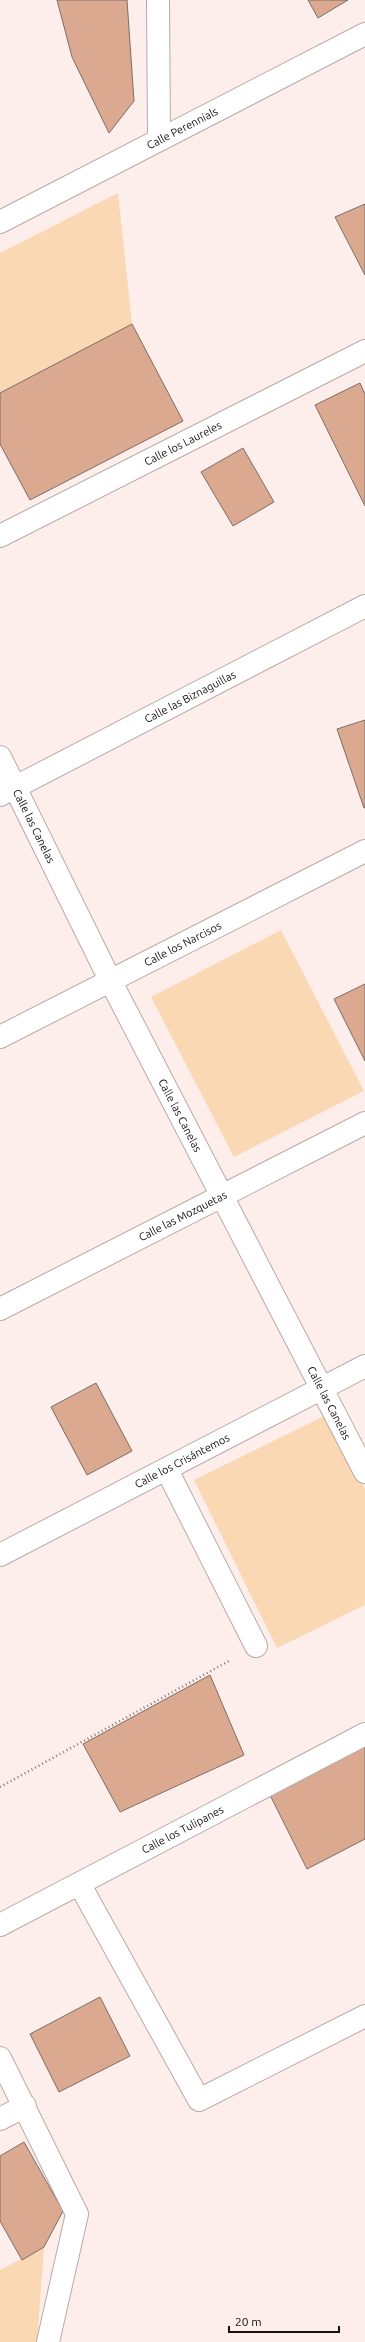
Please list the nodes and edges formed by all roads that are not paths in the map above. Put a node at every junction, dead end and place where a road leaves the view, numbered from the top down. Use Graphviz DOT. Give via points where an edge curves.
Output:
graph roads {
  1 [pos="158,0"];
  2 [pos="365,34"];
  3 [pos="159,139"];
  4 [pos="0,222"];
  5 [pos="365,351"];
  6 [pos="0,536"];
  7 [pos="365,606"];
  8 [pos="0,757"];
  9 [pos="8,790"];
  10 [pos="365,851"];
  11 [pos="110,980"];
  12 [pos="0,1037"];
  13 [pos="365,1123"];
  14 [pos="221,1195"];
  15 [pos="0,1309"];
  16 [pos="365,1366"];
  17 [pos="322,1388"];
  18 [pos="166,1470"];
  19 [pos="365,1472"];
  20 [pos="0,1555"];
  21 [pos="256,1646"];
  22 [pos="365,1734"];
  23 [pos="80,1885"];
  24 [pos="0,1925"];
  25 [pos="365,2016"];
  26 [pos="0,2058"];
  27 [pos="25,2106"];
  28 [pos="0,2119"];
  29 [pos="48,2342"];
  1 -- 3 [label="street"];
  2 -- 3 [label="street, Calle Perennials"];
  3 -- 4 [label="street, Calle Perennials"];
  5 -- 6 [label="street, Calle los Laureles"];
  7 -- 9 [label="street, Calle las Biznaguillas"];
  8 -- 9 [label="street, Calle las Canelas"];
  9 -- 11 [label="street, Calle las Canelas"];
  10 -- 11 [label="street, Calle los Narcisos"];
  11 -- 12 [label="street, Calle los Narcisos"];
  11 -- 14 [label="street, Calle las Canelas"];
  13 -- 14 [label="street, Calle las Mozquetas"];
  14 -- 15 [label="street, Calle las Mozquetas"];
  14 -- 17 [label="street, Calle las Canelas"];
  16 -- 17 [label="street, Calle los Crisántemos"];
  17 -- 18 [label="street, Calle los Crisántemos"];
  17 -- 19 [label="street, Calle las Canelas"];
  18 -- 20 [label="street, Calle los Crisántemos"];
  18 -- 21 [label="street"];
  22 -- 23 [label="street, Calle los Tulipanes"];
  23 -- 24 [label="street, Calle los Tulipanes"];
  23 -- 25 [label="street" via="199,2100"];
  26 -- 27 [label="street"];
  27 -- 28 [label="street"];
  27 -- 29 [label="street" via="77,2214"];
}
